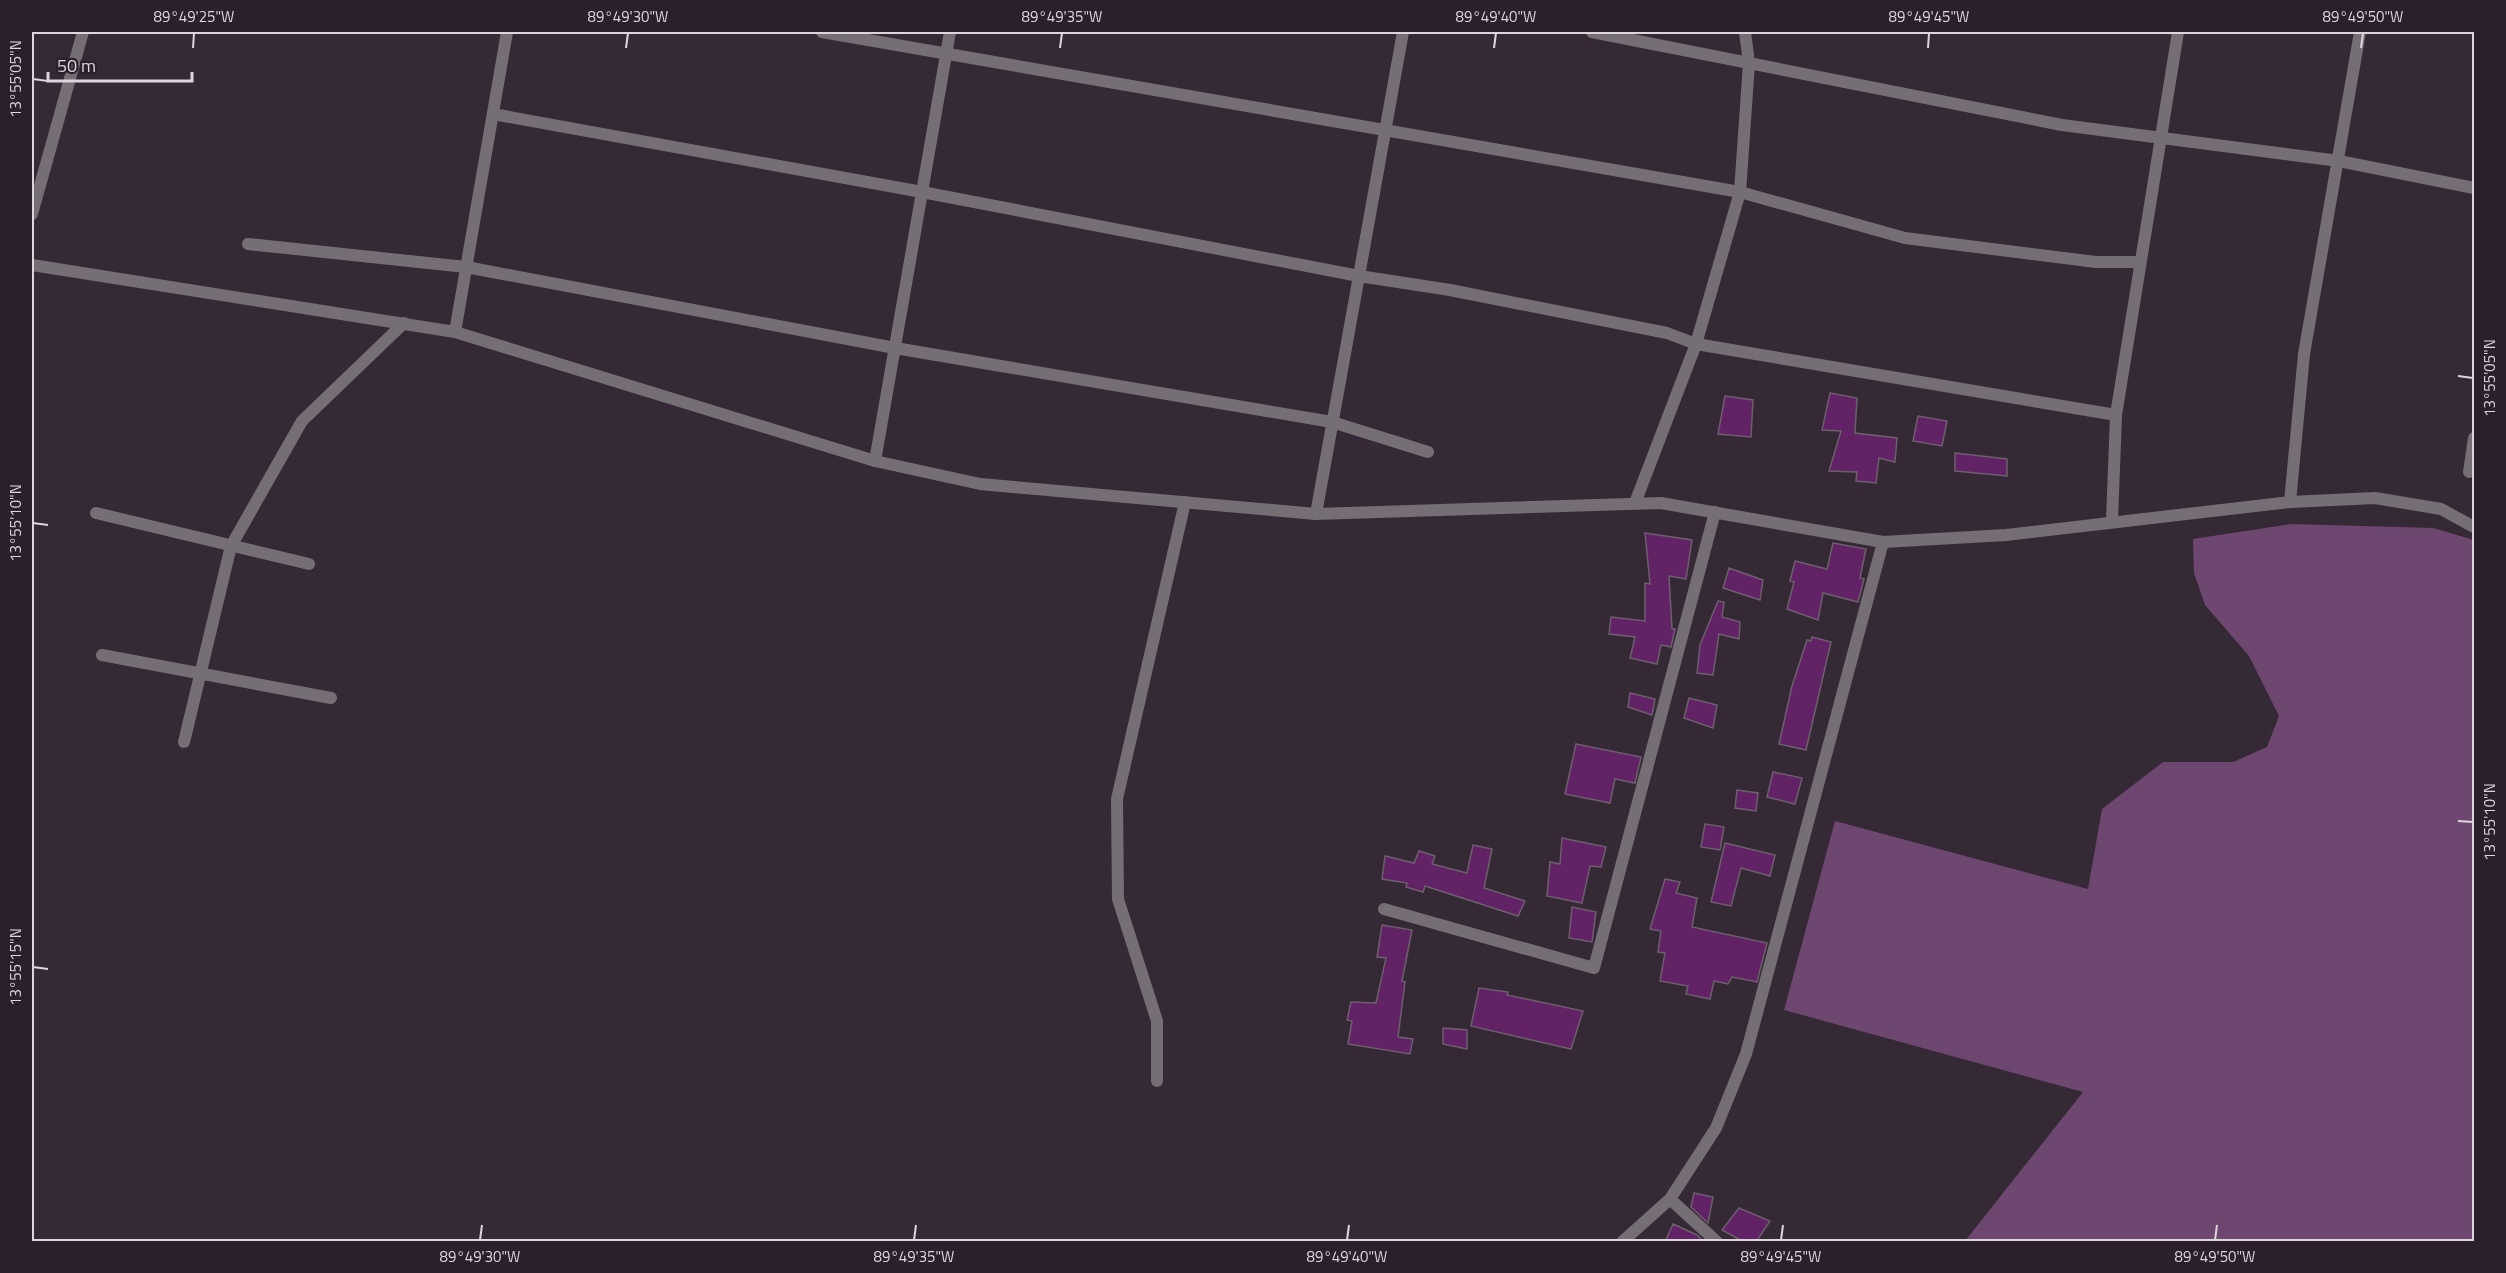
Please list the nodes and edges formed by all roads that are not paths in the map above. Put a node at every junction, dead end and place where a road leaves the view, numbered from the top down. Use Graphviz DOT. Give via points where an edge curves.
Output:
graph roads {
  1 [pos="83,32"];
  2 [pos="507,32"];
  3 [pos="822,32"];
  4 [pos="950,32"];
  5 [pos="1403,32"];
  6 [pos="1592,32"];
  7 [pos="1745,32"];
  8 [pos="2178,32"];
  9 [pos="2360,32"];
  10 [pos="946,54"];
  11 [pos="1749,63"];
  12 [pos="493,114"];
  13 [pos="1385,131"];
  14 [pos="2159,137"];
  15 [pos="2339,161"];
  16 [pos="2475,188"];
  17 [pos="922,192"];
  18 [pos="1740,192"];
  19 [pos="32,214"];
  20 [pos="248,244"];
  21 [pos="2140,262"];
  22 [pos="32,265"];
  23 [pos="466,267"];
  24 [pos="1359,276"];
  25 [pos="404,323"];
  26 [pos="455,332"];
  27 [pos="1696,344"];
  28 [pos="895,348"];
  29 [pos="2116,415"];
  30 [pos="1332,422"];
  31 [pos="2475,438"];
  32 [pos="1428,452"];
  33 [pos="875,461"];
  34 [pos="2469,472"];
  35 [pos="1185,502"];
  36 [pos="2290,502"];
  37 [pos="1635,504"];
  38 [pos="1715,512"];
  39 [pos="96,513"];
  40 [pos="1316,514"];
  41 [pos="2112,521"];
  42 [pos="2475,527"];
  43 [pos="1884,542"];
  44 [pos="231,546"];
  45 [pos="309,564"];
  46 [pos="102,655"];
  47 [pos="201,672"];
  48 [pos="331,698"];
  49 [pos="184,742"];
  50 [pos="1384,909"];
  51 [pos="1157,1081"];
  52 [pos="1670,1199"];
  53 [pos="1622,1242"];
  54 [pos="1717,1242"];
  1 -- 19 [label="street"];
  2 -- 12 [label="street"];
  3 -- 10 [label="street"];
  4 -- 10 [label="street"];
  5 -- 13 [label="street"];
  6 -- 11 [label="street"];
  7 -- 11 [label="street"];
  8 -- 14 [label="street"];
  9 -- 15 [label="street"];
  10 -- 13 [label="street"];
  10 -- 17 [label="street"];
  11 -- 14 [label="street" via="2062,125"];
  11 -- 18 [label="street"];
  12 -- 17 [label="street"];
  12 -- 23 [label="street"];
  13 -- 18 [label="street"];
  13 -- 24 [label="street"];
  14 -- 15 [label="street"];
  14 -- 21 [label="street"];
  15 -- 16 [label="street"];
  15 -- 36 [label="street" via="2304,354"];
  17 -- 24 [label="street"];
  17 -- 28 [label="street"];
  18 -- 21 [label="street" via="1905,238 2096,262"];
  18 -- 27 [label="street"];
  20 -- 23 [label="street"];
  21 -- 29 [label="street"];
  22 -- 25 [label="street"];
  23 -- 26 [label="street"];
  23 -- 28 [label="street"];
  24 -- 27 [label="street" via="1667,333"];
  24 -- 30 [label="street"];
  25 -- 26 [label="street"];
  25 -- 44 [label="street" via="302,421"];
  26 -- 33 [label="street"];
  27 -- 29 [label="street"];
  27 -- 37 [label="street"];
  28 -- 30 [label="street"];
  28 -- 33 [label="street"];
  29 -- 41 [label="street"];
  30 -- 32 [label="street"];
  30 -- 40 [label="street"];
  31 -- 34 [label="street"];
  33 -- 35 [label="street" via="980,484"];
  35 -- 40 [label="street"];
  35 -- 51 [label="street" via="1117,799 1118,899 1157,1021"];
  36 -- 41 [label="street"];
  36 -- 42 [label="street" via="2375,498 2441,509"];
  37 -- 38 [label="street" via="1661,503"];
  37 -- 40 [label="street"];
  38 -- 43 [label="street"];
  38 -- 50 [label="street" via="1594,968"];
  39 -- 44 [label="street"];
  41 -- 43 [label="street" via="2007,535"];
  43 -- 52 [label="street" via="1746,1054 1716,1128"];
  44 -- 45 [label="street"];
  44 -- 47 [label="street"];
  46 -- 47 [label="street"];
  47 -- 48 [label="street"];
  47 -- 49 [label="street"];
  52 -- 53 [label="street"];
  52 -- 54 [label="street"];
}
